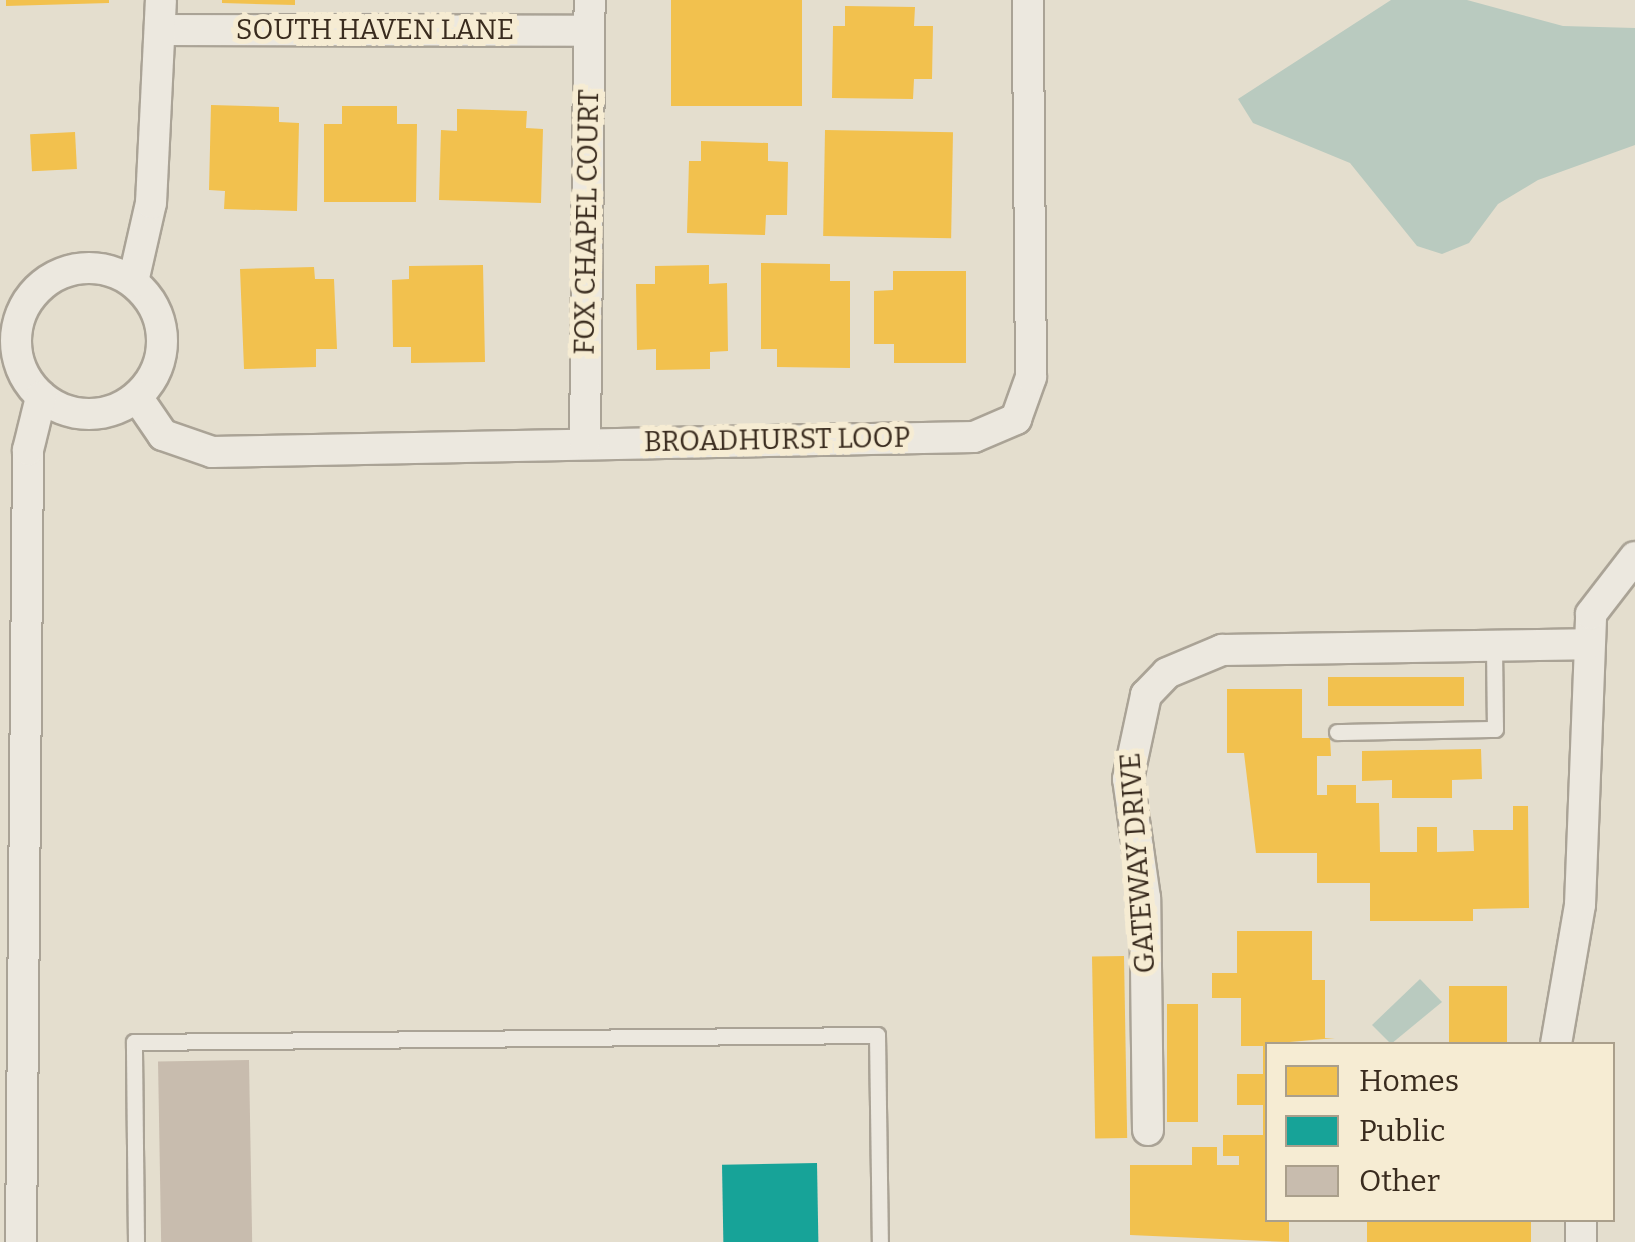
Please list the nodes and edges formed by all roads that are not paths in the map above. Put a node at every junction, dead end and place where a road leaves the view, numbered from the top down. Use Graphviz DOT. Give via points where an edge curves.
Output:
graph roads {
  1 [pos="590,0"];
  2 [pos="1028,0"];
  3 [pos="161,15"];
  4 [pos="589,31"];
  5 [pos="133,282"];
  6 [pos="41,397"];
  7 [pos="138,397"];
  8 [pos="584,443"];
  9 [pos="1635,557"];
  10 [pos="1586,644"];
  11 [pos="1494,646"];
  12 [pos="1338,732"];
  13 [pos="1556,1042"];
  14 [pos="1148,1130"];
  15 [pos="21,1242"];
  16 [pos="136,1242"];
  17 [pos="880,1242"];
  1 -- 4 [label="street, FOX CHAPEL COURT"];
  2 -- 8 [label="street, BROADHURST LOOP" via="1030,377 1016,420 974,437"];
  3 -- 4 [label="street, SOUTH HAVEN LANE"];
  3 -- 5 [label="street" via="151,203"];
  4 -- 8 [label="street, FOX CHAPEL COURT"];
  5 -- 6 [label="street" via="86,268 40,286 16,330 16,354"];
  5 -- 7 [label="street" via="151,301 162,352"];
  6 -- 7 [label="street" via="89,415"];
  6 -- 15 [label="street" via="28,450"];
  7 -- 8 [label="street, BROADHURST LOOP" via="163,435 212,452"];
  9 -- 10 [label="street" via="1591,614"];
  10 -- 11 [label="street, GATEWAY DRIVE"];
  10 -- 13 [label="street" via="1580,905"];
  11 -- 12 [label="lane" via="1495,729"];
  11 -- 14 [label="street, GATEWAY DRIVE" via="1222,650 1166,673 1146,694 1134,716 1128,779 1145,898"];
  16 -- 17 [label="lane" via="134,1042 858,1035 877,1035"];
}
